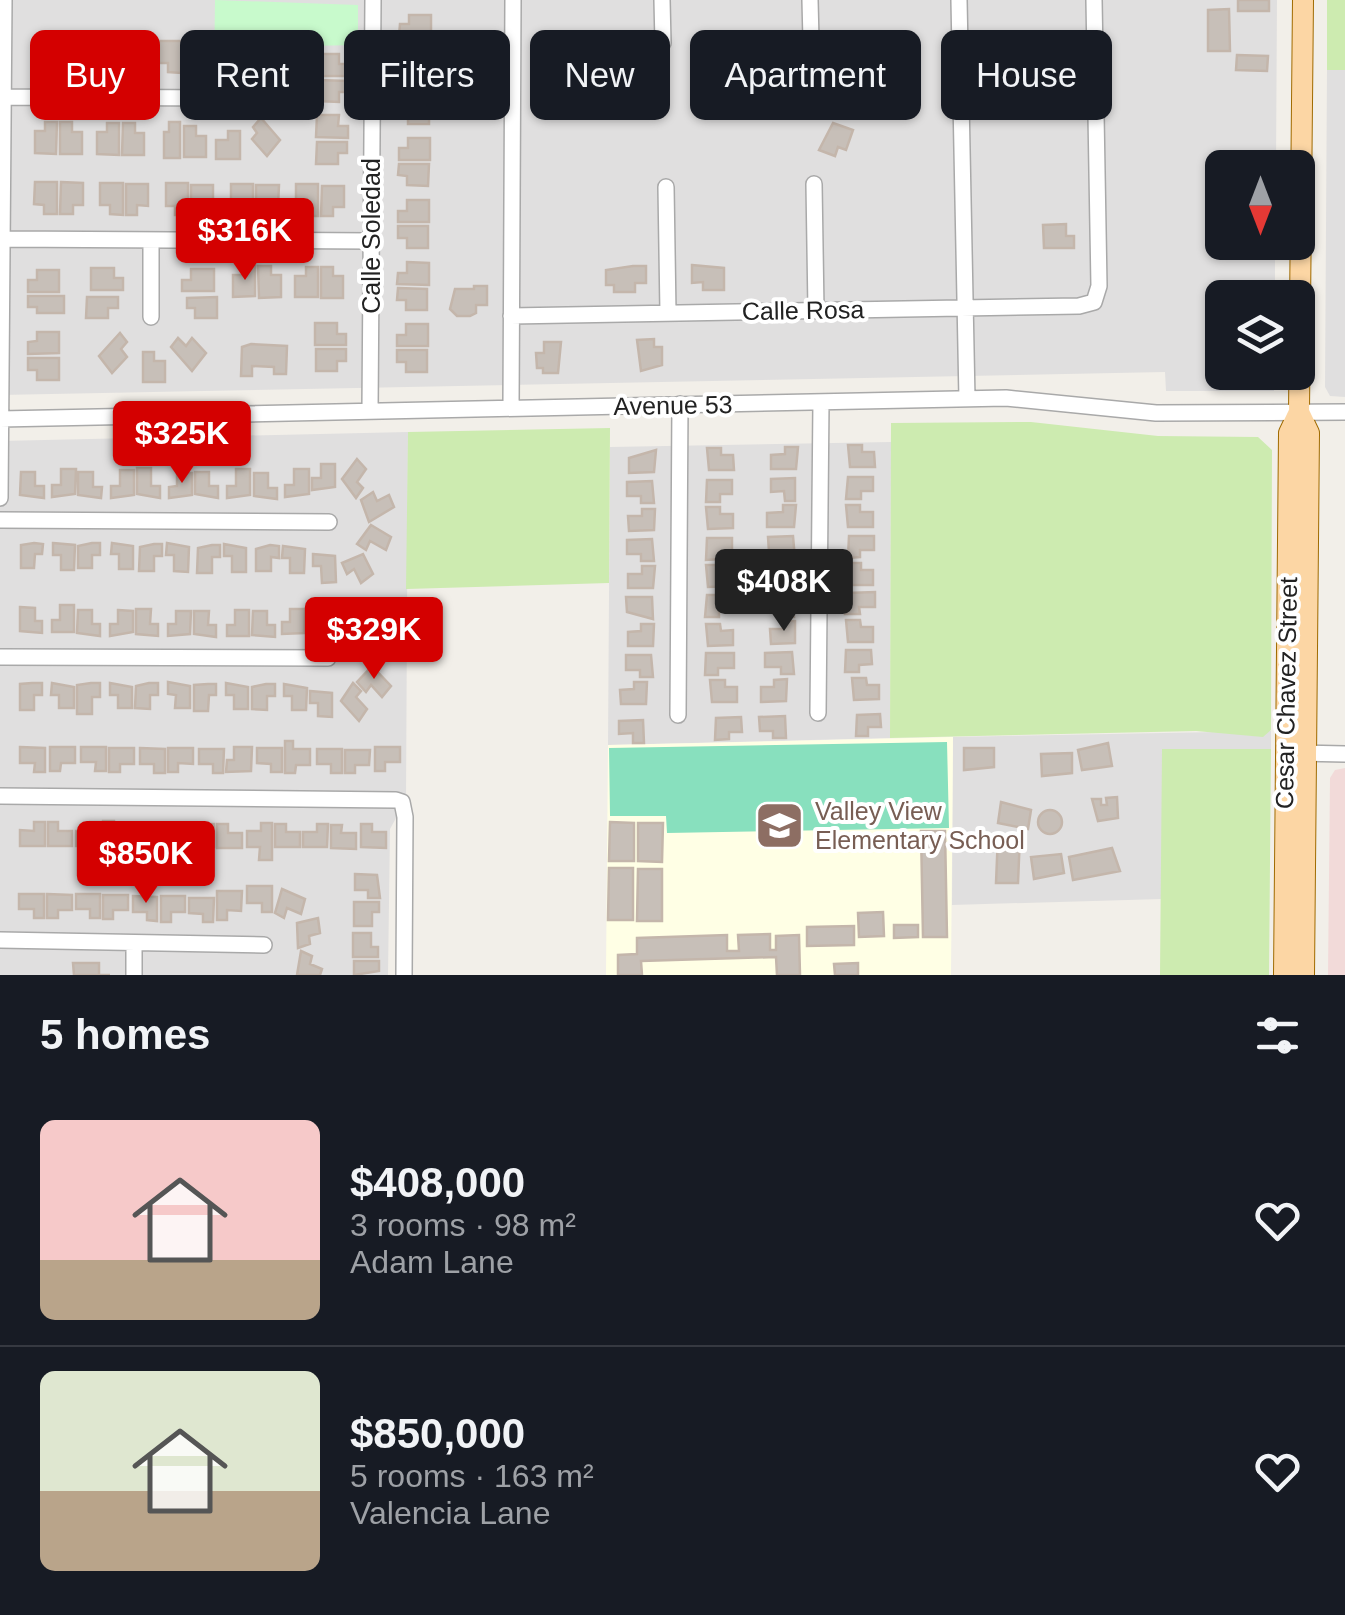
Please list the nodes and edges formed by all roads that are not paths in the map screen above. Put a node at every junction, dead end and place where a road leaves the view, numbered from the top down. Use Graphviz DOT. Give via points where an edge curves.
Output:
graph roads {
  1 [pos="4,0"];
  2 [pos="373,0"];
  3 [pos="514,0"];
  4 [pos="662,0"];
  5 [pos="810,0"];
  6 [pos="959,0"];
  7 [pos="1094,0"];
  8 [pos="1303,0"];
  9 [pos="662,30"];
  10 [pos="811,30"];
  11 [pos="3,98"];
  12 [pos="180,98"];
  13 [pos="814,184"];
  14 [pos="666,187"];
  15 [pos="2,239"];
  16 [pos="151,240"];
  17 [pos="371,241"];
  18 [pos="965,306"];
  19 [pos="816,310"];
  20 [pos="668,313"];
  21 [pos="512,316"];
  22 [pos="151,317"];
  23 [pos="967,399"];
  24 [pos="820,402"];
  25 [pos="680,404"];
  26 [pos="511,408"];
  27 [pos="370,411"];
  28 [pos="1299,412"];
  29 [pos="1345,412"];
  30 [pos="0,419"];
  31 [pos="0,498"];
  32 [pos="0,520"];
  33 [pos="329,522"];
  34 [pos="0,658"];
  35 [pos="328,658"];
  36 [pos="818,713"];
  37 [pos="678,715"];
  38 [pos="1296,753"];
  39 [pos="1345,754"];
  40 [pos="0,796"];
  41 [pos="0,940"];
  42 [pos="134,944"];
  43 [pos="264,946"];
  44 [pos="134,975"];
  45 [pos="404,975"];
  46 [pos="1284,975"];
  47 [pos="1304,975"];
  1 -- 11 [label="street"];
  2 -- 17 [label="street, Calle Soledad"];
  3 -- 21 [label="street"];
  4 -- 9 [label="street"];
  5 -- 10 [label="street"];
  6 -- 18 [label="street"];
  7 -- 18 [label="street, Calle Rosa" via="1094,302"];
  8 -- 28 [label="main road, Cesar Chavez Street"];
  11 -- 12 [label="street"];
  11 -- 15 [label="street"];
  13 -- 19 [label="street"];
  14 -- 20 [label="street"];
  15 -- 16 [label="street"];
  15 -- 30 [label="street"];
  16 -- 17 [label="street"];
  16 -- 22 [label="street"];
  17 -- 27 [label="street, Calle Soledad"];
  18 -- 19 [label="street, Calle Rosa"];
  18 -- 23 [label="street"];
  19 -- 20 [label="street, Calle Rosa"];
  20 -- 21 [label="street, Calle Rosa"];
  21 -- 26 [label="street"];
  23 -- 24 [label="street, Avenue 53"];
  23 -- 28 [label="street, Avenue 53" via="1042,399 1156,413"];
  24 -- 25 [label="street, Avenue 53"];
  24 -- 36 [label="street"];
  25 -- 26 [label="street, Avenue 53"];
  25 -- 37 [label="street"];
  26 -- 27 [label="street, Avenue 53"];
  27 -- 30 [label="street, Avenue 53"];
  28 -- 29 [label="street, Avenue 53"];
  28 -- 38 [label="main road, Cesar Chavez Street" via="1308,434"];
  28 -- 38 [label="main road, Cesar Chavez Street" via="1289,433 1287,661 1296,686"];
  30 -- 31 [label="street"];
  32 -- 33 [label="street"];
  34 -- 35 [label="street"];
  38 -- 39 [label="street"];
  38 -- 46 [label="main road, Cesar Chavez Street"];
  38 -- 47 [label="main road, Cesar Chavez Street" via="1306,845"];
  40 -- 45 [label="street" via="402,802"];
  41 -- 42 [label="street"];
  42 -- 43 [label="street"];
  42 -- 44 [label="street"];
}
